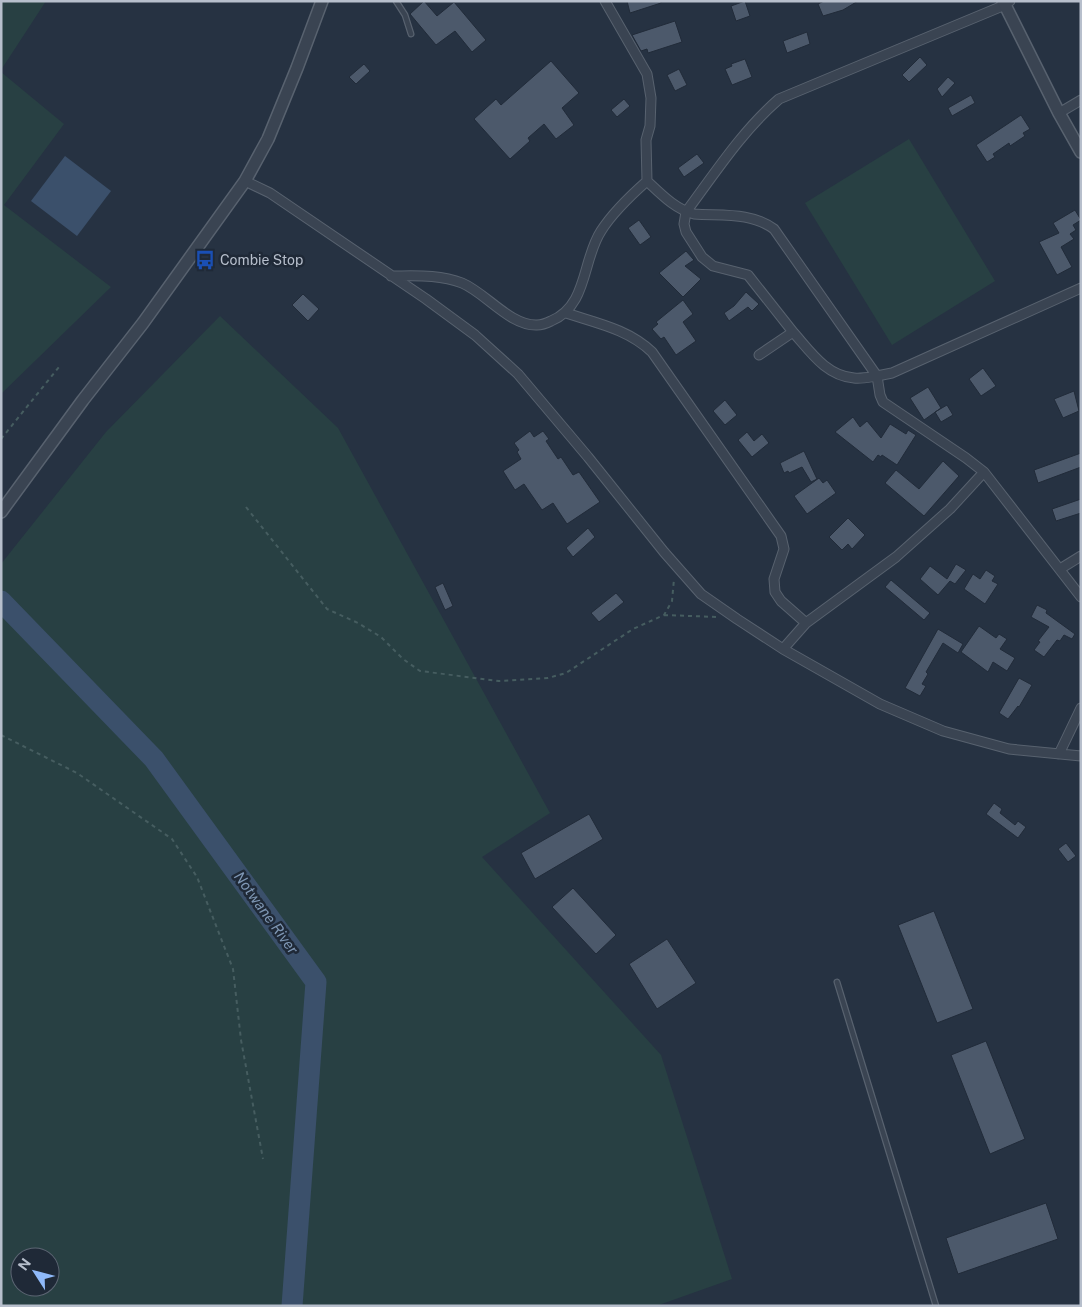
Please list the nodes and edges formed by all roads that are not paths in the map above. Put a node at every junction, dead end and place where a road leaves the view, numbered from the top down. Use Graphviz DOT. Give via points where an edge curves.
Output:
graph roads {
  1 [pos="322,1"];
  2 [pos="396,1"];
  3 [pos="605,1"];
  4 [pos="1006,3"];
  5 [pos="411,34"];
  6 [pos="1081,100"];
  7 [pos="1059,113"];
  8 [pos="1081,152"];
  9 [pos="245,181"];
  10 [pos="647,181"];
  11 [pos="686,212"];
  12 [pos="390,276"];
  13 [pos="1081,288"];
  14 [pos="566,313"];
  15 [pos="793,332"];
  16 [pos="759,355"];
  17 [pos="877,376"];
  18 [pos="984,472"];
  19 [pos="1,512"];
  20 [pos="1081,556"];
  21 [pos="1060,569"];
  22 [pos="1081,597"];
  23 [pos="806,623"];
  24 [pos="783,650"];
  25 [pos="1081,708"];
  26 [pos="1059,754"];
  27 [pos="1081,756"];
  28 [pos="837,982"];
  29 [pos="936,1306"];
  1 -- 9 [label="street" via="268,139"];
  2 -- 5 [label="lane"];
  3 -- 10 [label="street" via="647,74 651,98 646,140"];
  4 -- 7 [label="street"];
  4 -- 11 [label="street" via="779,99 737,143"];
  6 -- 7 [label="street"];
  7 -- 8 [label="street"];
  9 -- 12 [label="street" via="270,193"];
  9 -- 19 [label="street" via="144,323"];
  10 -- 11 [label="street"];
  10 -- 14 [label="street" via="600,232 584,280"];
  11 -- 15 [label="street" via="686,232 702,257 713,266 748,275"];
  11 -- 17 [label="street" via="747,216 774,229"];
  12 -- 14 [label="street" via="424,275 462,283 526,324 538,326"];
  12 -- 24 [label="street" via="476,335 518,374 701,594"];
  13 -- 17 [label="street" via="892,373"];
  14 -- 23 [label="street" via="622,332 652,352 782,536 784,550 774,579 774,592"];
  15 -- 16 [label="street"];
  15 -- 17 [label="street" via="835,374 854,378"];
  17 -- 18 [label="street" via="883,402"];
  18 -- 21 [label="street"];
  18 -- 23 [label="street" via="950,509 896,556"];
  20 -- 21 [label="street"];
  21 -- 22 [label="street"];
  23 -- 24 [label="street"];
  24 -- 26 [label="street" via="880,704 944,731 1009,749"];
  25 -- 26 [label="street"];
  26 -- 27 [label="street"];
  28 -- 29 [label="lane"];
}
